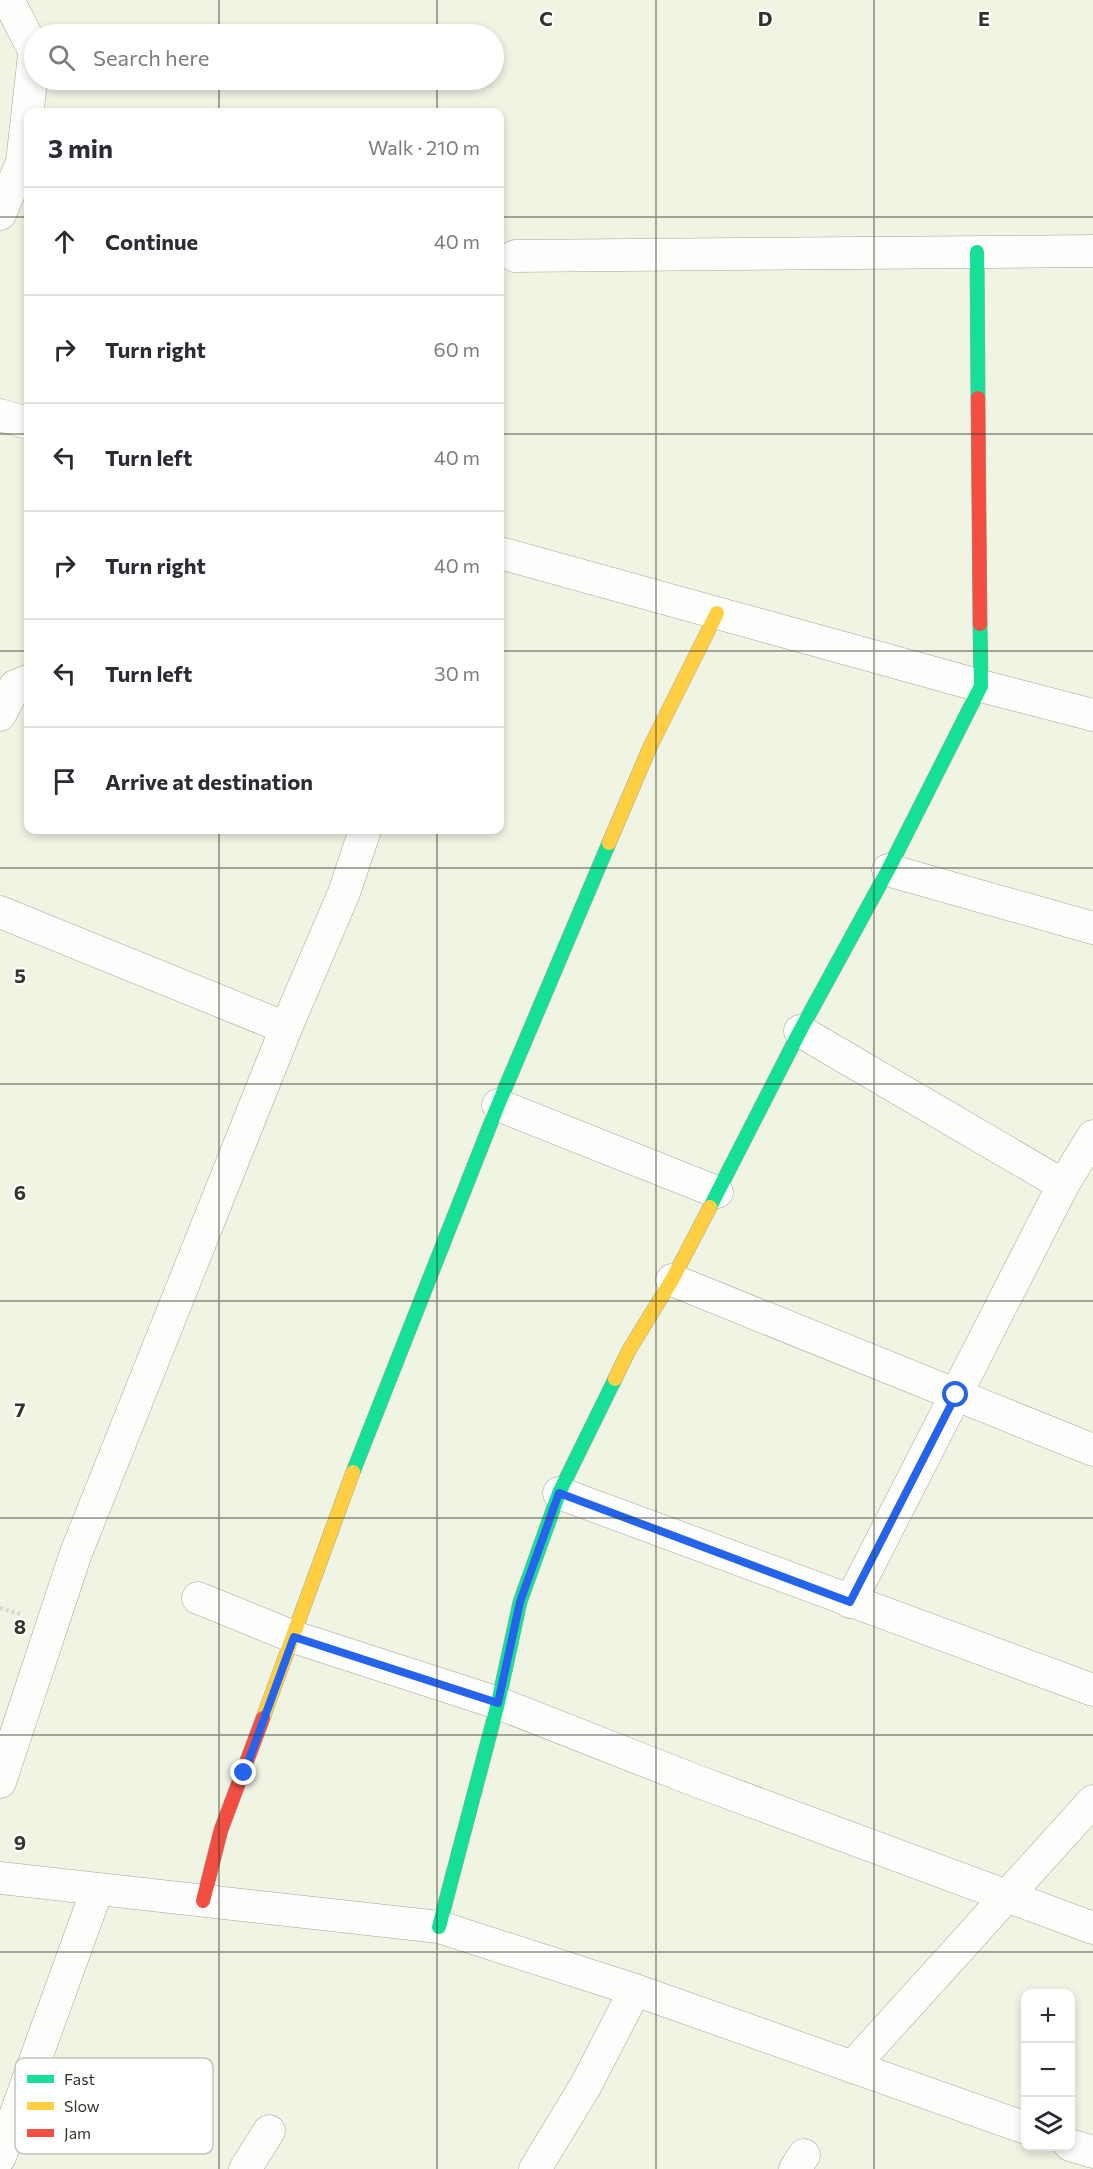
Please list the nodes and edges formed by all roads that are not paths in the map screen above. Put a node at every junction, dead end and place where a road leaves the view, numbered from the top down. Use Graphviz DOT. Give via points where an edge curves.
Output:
graph roads {
  1 [pos="8,0"];
  2 [pos="24,31"];
  3 [pos="30,90"];
  4 [pos="28,108"];
  5 [pos="24,144"];
  6 [pos="0,214"];
  7 [pos="1093,251"];
  8 [pos="977,252"];
  9 [pos="515,256"];
  10 [pos="0,415"];
  11 [pos="24,422"];
  12 [pos="504,554"];
  13 [pos="717,613"];
  14 [pos="24,683"];
  15 [pos="981,686"];
  16 [pos="0,715"];
  17 [pos="1093,715"];
  18 [pos="364,834"];
  19 [pos="888,870"];
  20 [pos="0,912"];
  21 [pos="1093,928"];
  22 [pos="286,1028"];
  23 [pos="800,1031"];
  24 [pos="498,1105"];
  25 [pos="1093,1136"];
  26 [pos="1063,1185"];
  27 [pos="717,1192"];
  28 [pos="672,1280"];
  29 [pos="956,1395"];
  30 [pos="1093,1450"];
  31 [pos="559,1493"];
  32 [pos="198,1598"];
  33 [pos="850,1602"];
  34 [pos="294,1637"];
  35 [pos="1093,1690"];
  36 [pos="498,1703"];
  37 [pos="0,1782"];
  38 [pos="1093,1801"];
  39 [pos="0,1878"];
  40 [pos="98,1890"];
  41 [pos="1008,1895"];
  42 [pos="203,1901"];
  43 [pos="439,1927"];
  44 [pos="1093,1928"];
  45 [pos="635,1989"];
  46 [pos="36,2058"];
  47 [pos="852,2067"];
  48 [pos="15,2116"];
  49 [pos="1021,2126"];
  50 [pos="268,2131"];
  51 [pos="1075,2146"];
  52 [pos="1093,2152"];
  53 [pos="0,2157"];
  54 [pos="244,2169"];
  55 [pos="535,2169"];
  1 -- 2 [label="street"];
  3 -- 4 [label="street"];
  5 -- 6 [label="street" via="22,162"];
  7 -- 8 [label="street"];
  8 -- 9 [label="street"];
  8 -- 15 [label="street"];
  10 -- 11 [label="street"];
  12 -- 13 [label="street"];
  13 -- 15 [label="street"];
  13 -- 24 [label="street" via="650,747"];
  14 -- 16 [label="street" via="15,686"];
  15 -- 17 [label="street"];
  15 -- 19 [label="street"];
  18 -- 22 [label="street" via="344,893"];
  19 -- 21 [label="street"];
  19 -- 23 [label="street"];
  20 -- 22 [label="street"];
  22 -- 37 [label="street" via="76,1552"];
  23 -- 26 [label="street"];
  23 -- 27 [label="street"];
  24 -- 27 [label="street"];
  24 -- 34 [label="street" via="359,1457"];
  25 -- 26 [label="street"];
  26 -- 29 [label="street"];
  27 -- 28 [label="street"];
  28 -- 29 [label="street"];
  28 -- 31 [label="street" via="629,1350"];
  29 -- 30 [label="street"];
  29 -- 33 [label="street"];
  31 -- 33 [label="street"];
  31 -- 36 [label="street" via="520,1602"];
  32 -- 34 [label="street"];
  33 -- 35 [label="street"];
  34 -- 36 [label="street"];
  34 -- 42 [label="street" via="221,1830"];
  36 -- 41 [label="street" via="694,1780"];
  36 -- 43 [label="street"];
  38 -- 41 [label="street"];
  39 -- 40 [label="street"];
  40 -- 42 [label="street"];
  40 -- 46 [label="street"];
  41 -- 44 [label="street"];
  41 -- 47 [label="street"];
  42 -- 43 [label="street"];
  43 -- 45 [label="street"];
  45 -- 47 [label="street"];
  45 -- 55 [label="street" via="586,2085"];
  47 -- 49 [label="street"];
  48 -- 53 [label="street"];
  50 -- 54 [label="street"];
  51 -- 52 [label="street"];
}
